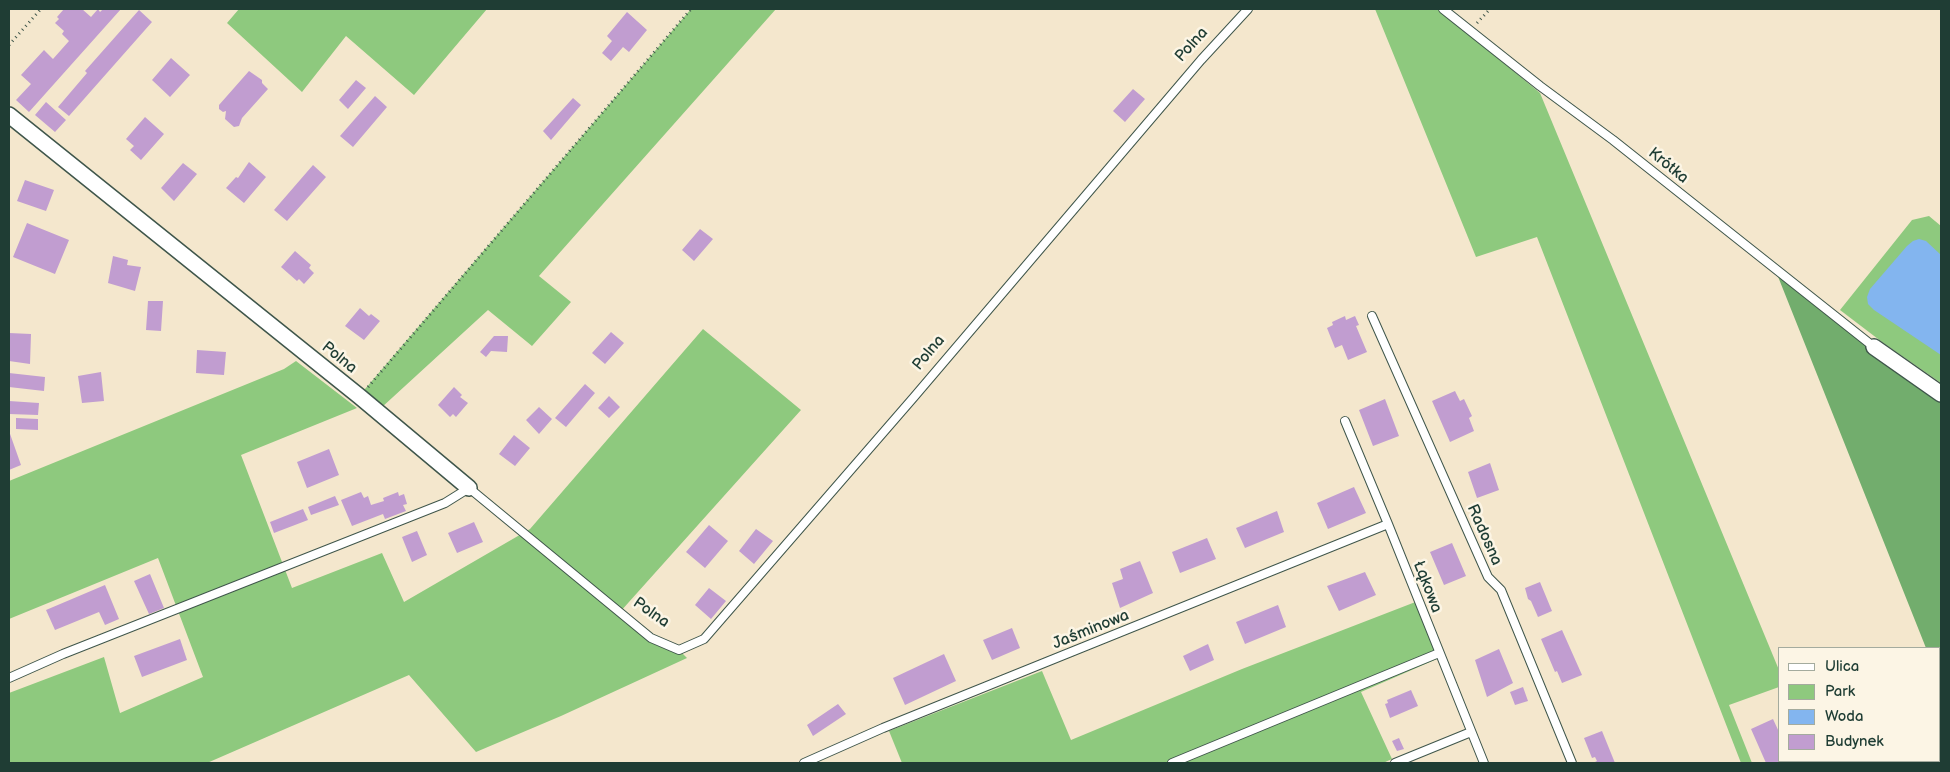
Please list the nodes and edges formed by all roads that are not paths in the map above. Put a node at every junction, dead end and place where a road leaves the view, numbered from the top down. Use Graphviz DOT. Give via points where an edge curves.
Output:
graph roads {
  1 [pos="1248,9"];
  2 [pos="1443,9"];
  3 [pos="9,114"];
  4 [pos="1372,316"];
  5 [pos="1874,347"];
  6 [pos="1941,394"];
  7 [pos="1344,420"];
  8 [pos="469,488"];
  9 [pos="1388,524"];
  10 [pos="1439,653"];
  11 [pos="9,678"];
  12 [pos="1471,732"];
  13 [pos="804,763"];
  14 [pos="1172,763"];
  15 [pos="1395,763"];
  16 [pos="1484,763"];
  17 [pos="1572,763"];
  1 -- 8 [label="lane, Polna" via="704,639 679,650 651,638"];
  2 -- 5 [label="lane, Krótka"];
  3 -- 8 [label="street, Polna"];
  4 -- 17 [label="lane, Radosna" via="1488,577 1501,590"];
  5 -- 6 [label="street"];
  7 -- 9 [label="lane, Łąkowa"];
  8 -- 11 [label="lane" via="445,503"];
  9 -- 10 [label="lane, Łąkowa"];
  9 -- 13 [label="lane, Jaśminowa"];
  10 -- 12 [label="lane, Łąkowa"];
  10 -- 14 [label="lane"];
  12 -- 15 [label="lane"];
  12 -- 16 [label="lane, Łąkowa"];
}
